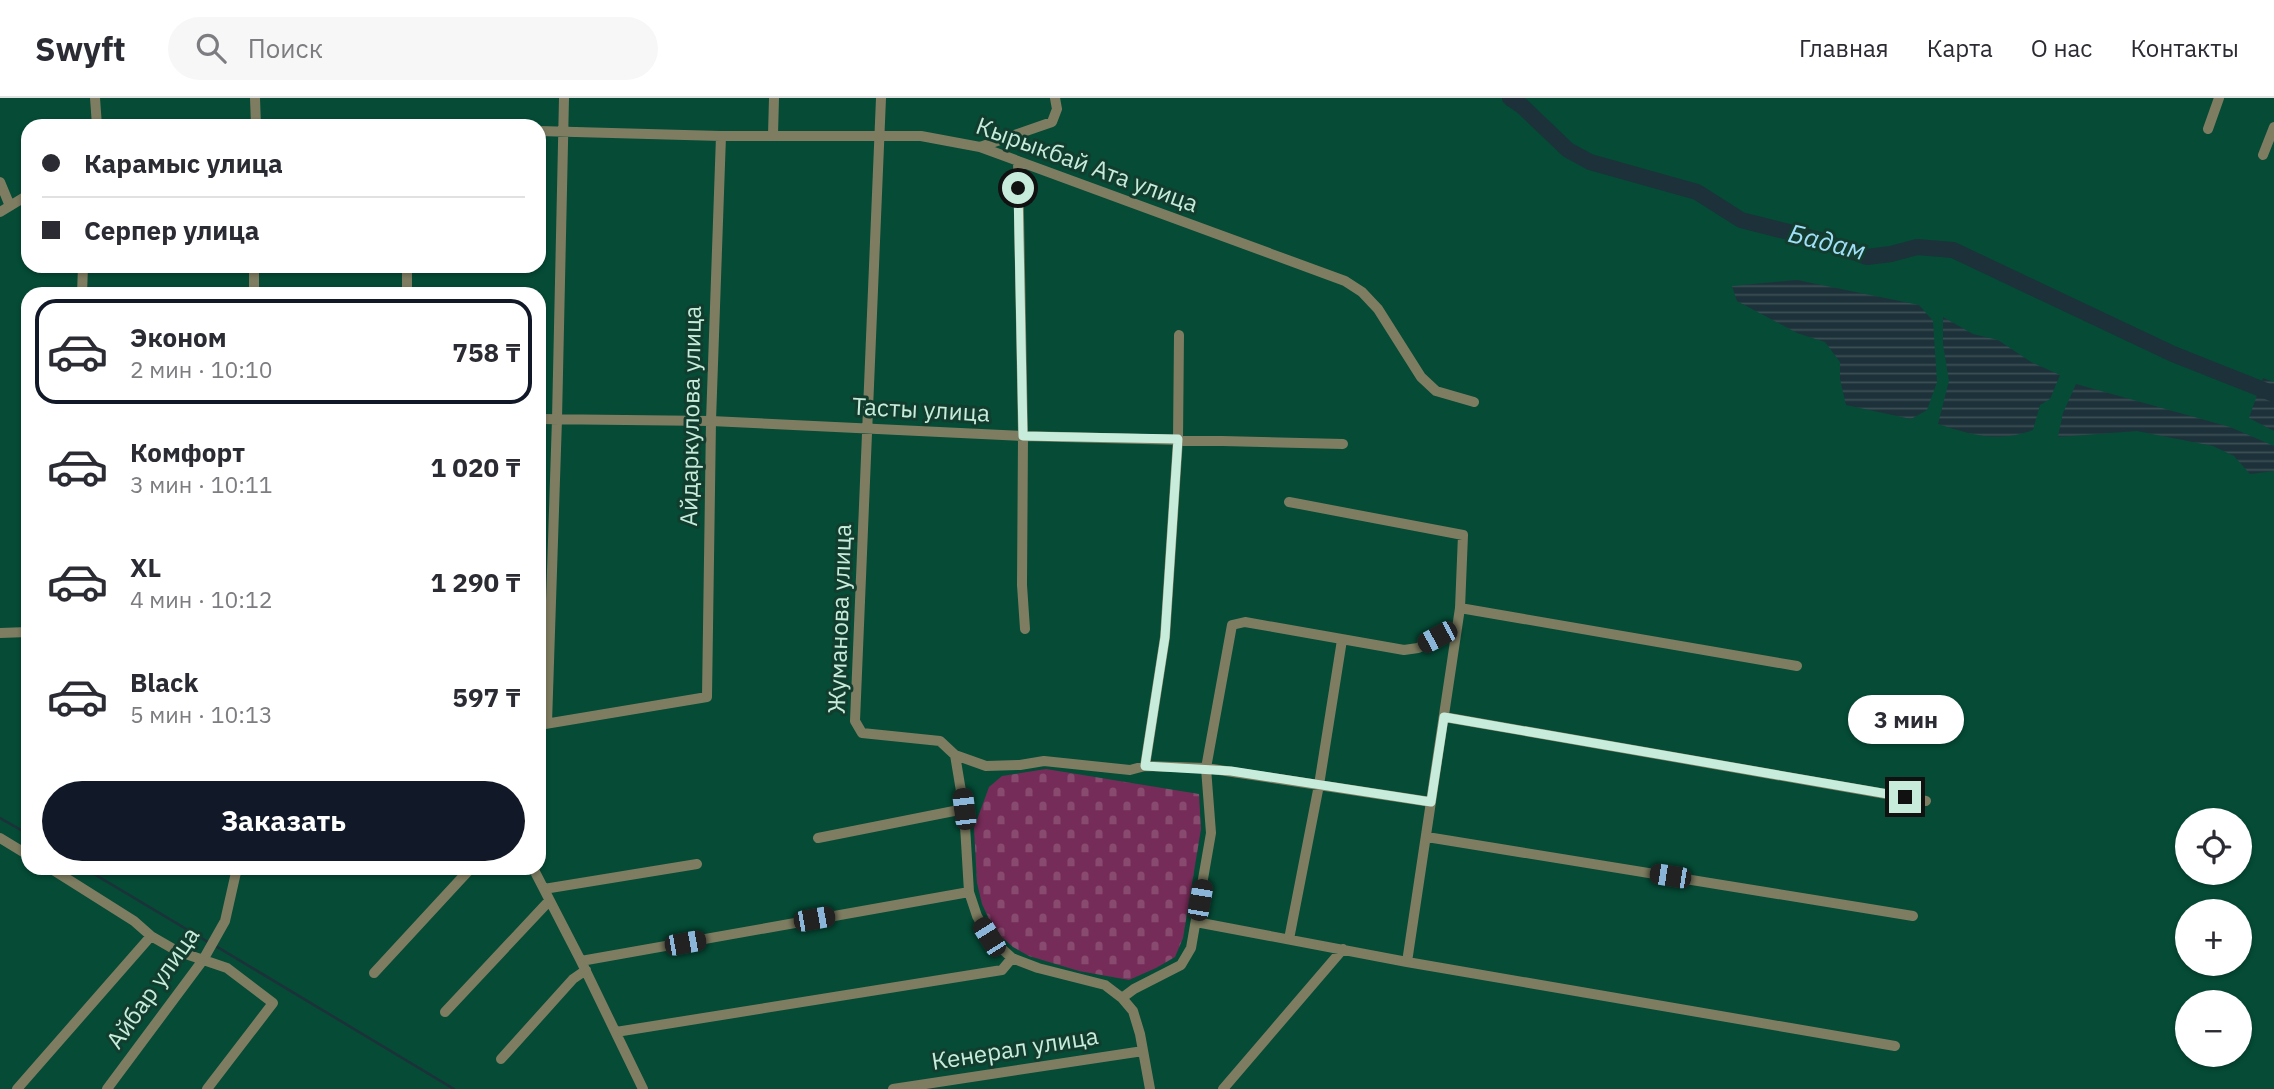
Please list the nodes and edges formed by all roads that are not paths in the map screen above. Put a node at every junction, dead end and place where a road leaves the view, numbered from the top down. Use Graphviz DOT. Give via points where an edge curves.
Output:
graph roads {
  1 [pos="95,98"];
  2 [pos="256,98"];
  3 [pos="564,98"];
  4 [pos="774,98"];
  5 [pos="881,98"];
  6 [pos="1055,98"];
  7 [pos="2219,98"];
  8 [pos="96,119"];
  9 [pos="256,119"];
  10 [pos="2274,127"];
  11 [pos="2208,129"];
  12 [pos="546,131"];
  13 [pos="563,132"];
  14 [pos="773,135"];
  15 [pos="721,136"];
  16 [pos="879,136"];
  17 [pos="980,147"];
  18 [pos="2263,155"];
  19 [pos="1018,161"];
  20 [pos="0,182"];
  21 [pos="21,199"];
  22 [pos="5,209"];
  23 [pos="1180,335"];
  24 [pos="1474,402"];
  25 [pos="546,419"];
  26 [pos="557,419"];
  27 [pos="711,421"];
  28 [pos="868,429"];
  29 [pos="1023,436"];
  30 [pos="1178,439"];
  31 [pos="1343,444"];
  32 [pos="1289,502"];
  33 [pos="1460,608"];
  34 [pos="1456,627"];
  35 [pos="1025,629"];
  36 [pos="21,632"];
  37 [pos="0,633"];
  38 [pos="1342,640"];
  39 [pos="546,659"];
  40 [pos="1797,666"];
  41 [pos="1444,717"];
  42 [pos="546,724"];
  43 [pos="955,755"];
  44 [pos="1145,766"];
  45 [pos="1206,768"];
  46 [pos="1319,785"];
  47 [pos="1926,801"];
  48 [pos="1431,802"];
  49 [pos="964,809"];
  50 [pos="1427,837"];
  51 [pos="0,838"];
  52 [pos="818,838"];
  53 [pos="21,851"];
  54 [pos="697,864"];
  55 [pos="61,875"];
  56 [pos="235,875"];
  57 [pos="465,875"];
  58 [pos="537,875"];
  59 [pos="544,889"];
  60 [pos="969,892"];
  61 [pos="550,901"];
  62 [pos="1913,915"];
  63 [pos="1196,922"];
  64 [pos="150,936"];
  65 [pos="1289,939"];
  66 [pos="1343,950"];
  67 [pos="1012,958"];
  68 [pos="203,960"];
  69 [pos="1408,962"];
  70 [pos="584,966"];
  71 [pos="374,973"];
  72 [pos="1122,998"];
  73 [pos="445,1012"];
  74 [pos="616,1032"];
  75 [pos="1895,1046"];
  76 [pos="1143,1051"];
  77 [pos="501,1059"];
  78 [pos="17,1089"];
  79 [pos="107,1089"];
  80 [pos="207,1089"];
  81 [pos="643,1089"];
  82 [pos="893,1089"];
  83 [pos="1150,1089"];
  84 [pos="1223,1089"];
  1 -- 8 [label="street"];
  2 -- 9 [label="street"];
  3 -- 13 [label="street"];
  4 -- 14 [label="street"];
  5 -- 16 [label="street, Жуманова улица"];
  6 -- 17 [label="street" via="1052,122"];
  7 -- 11 [label="street"];
  10 -- 18 [label="street"];
  12 -- 13 [label="street, Кырыкбай Ата улица"];
  13 -- 15 [label="street, Кырыкбай Ата улица"];
  13 -- 26 [label="street"];
  14 -- 15 [label="street, Кырыкбай Ата улица"];
  14 -- 16 [label="street, Кырыкбай Ата улица"];
  15 -- 27 [label="street, Айдаркулова улица"];
  16 -- 17 [label="street, Кырыкбай Ата улица" via="921,136"];
  16 -- 28 [label="street, Жуманова улица"];
  17 -- 19 [label="street, Кырыкбай Ата улица"];
  19 -- 24 [label="street, Кырыкбай Ата улица" via="1345,281 1378,309 1421,377 1436,391"];
  19 -- 29 [label="street"];
  20 -- 22 [label="street"];
  21 -- 22 [label="street"];
  23 -- 30 [label="street"];
  25 -- 26 [label="street, Тасты улица"];
  26 -- 27 [label="street, Тасты улица"];
  26 -- 39 [label="street"];
  27 -- 28 [label="street, Тасты улица"];
  27 -- 42 [label="street, Айдаркулова улица" via="707,697"];
  28 -- 29 [label="street, Тасты улица"];
  28 -- 43 [label="street, Жуманова улица" via="855,721 862,733 940,741"];
  29 -- 30 [label="street, Тасты улица"];
  29 -- 35 [label="street"];
  30 -- 31 [label="street, Тасты улица"];
  30 -- 44 [label="street" via="1165,637"];
  32 -- 33 [label="street" via="1463,536"];
  33 -- 34 [label="street"];
  33 -- 40 [label="street"];
  34 -- 38 [label="street" via="1418,648 1404,650"];
  34 -- 41 [label="street"];
  36 -- 37 [label="street"];
  38 -- 45 [label="street" via="1245,622 1232,625"];
  38 -- 46 [label="street"];
  41 -- 47 [label="street"];
  41 -- 48 [label="street"];
  43 -- 44 [label="street" via="986,766 1044,761 1130,769"];
  43 -- 49 [label="street"];
  44 -- 45 [label="street"];
  45 -- 46 [label="street"];
  45 -- 63 [label="street" via="1211,833"];
  46 -- 48 [label="street"];
  46 -- 65 [label="street"];
  48 -- 50 [label="street"];
  49 -- 52 [label="street"];
  49 -- 60 [label="street"];
  50 -- 62 [label="street"];
  50 -- 69 [label="street"];
  51 -- 53 [label="street"];
  54 -- 59 [label="street"];
  55 -- 64 [label="street"];
  56 -- 68 [label="street, Айбар улица" via="225,921"];
  57 -- 71 [label="street"];
  58 -- 59 [label="street"];
  59 -- 61 [label="street"];
  60 -- 67 [label="street" via="989,937"];
  60 -- 70 [label="street"];
  61 -- 70 [label="street"];
  61 -- 73 [label="street"];
  63 -- 65 [label="street"];
  63 -- 72 [label="street" via="1191,948 1181,965"];
  64 -- 68 [label="street"];
  64 -- 78 [label="street"];
  65 -- 66 [label="street"];
  66 -- 69 [label="street"];
  66 -- 84 [label="street"];
  67 -- 72 [label="street" via="1105,985"];
  67 -- 74 [label="street" via="1002,970"];
  68 -- 79 [label="street, Айбар улица"];
  68 -- 80 [label="street" via="227,968 272,1003"];
  69 -- 75 [label="street"];
  70 -- 74 [label="street"];
  70 -- 77 [label="street"];
  72 -- 76 [label="street" via="1133,1011"];
  74 -- 81 [label="street"];
  76 -- 82 [label="street, Кенерал улица"];
  76 -- 83 [label="street"];
}
